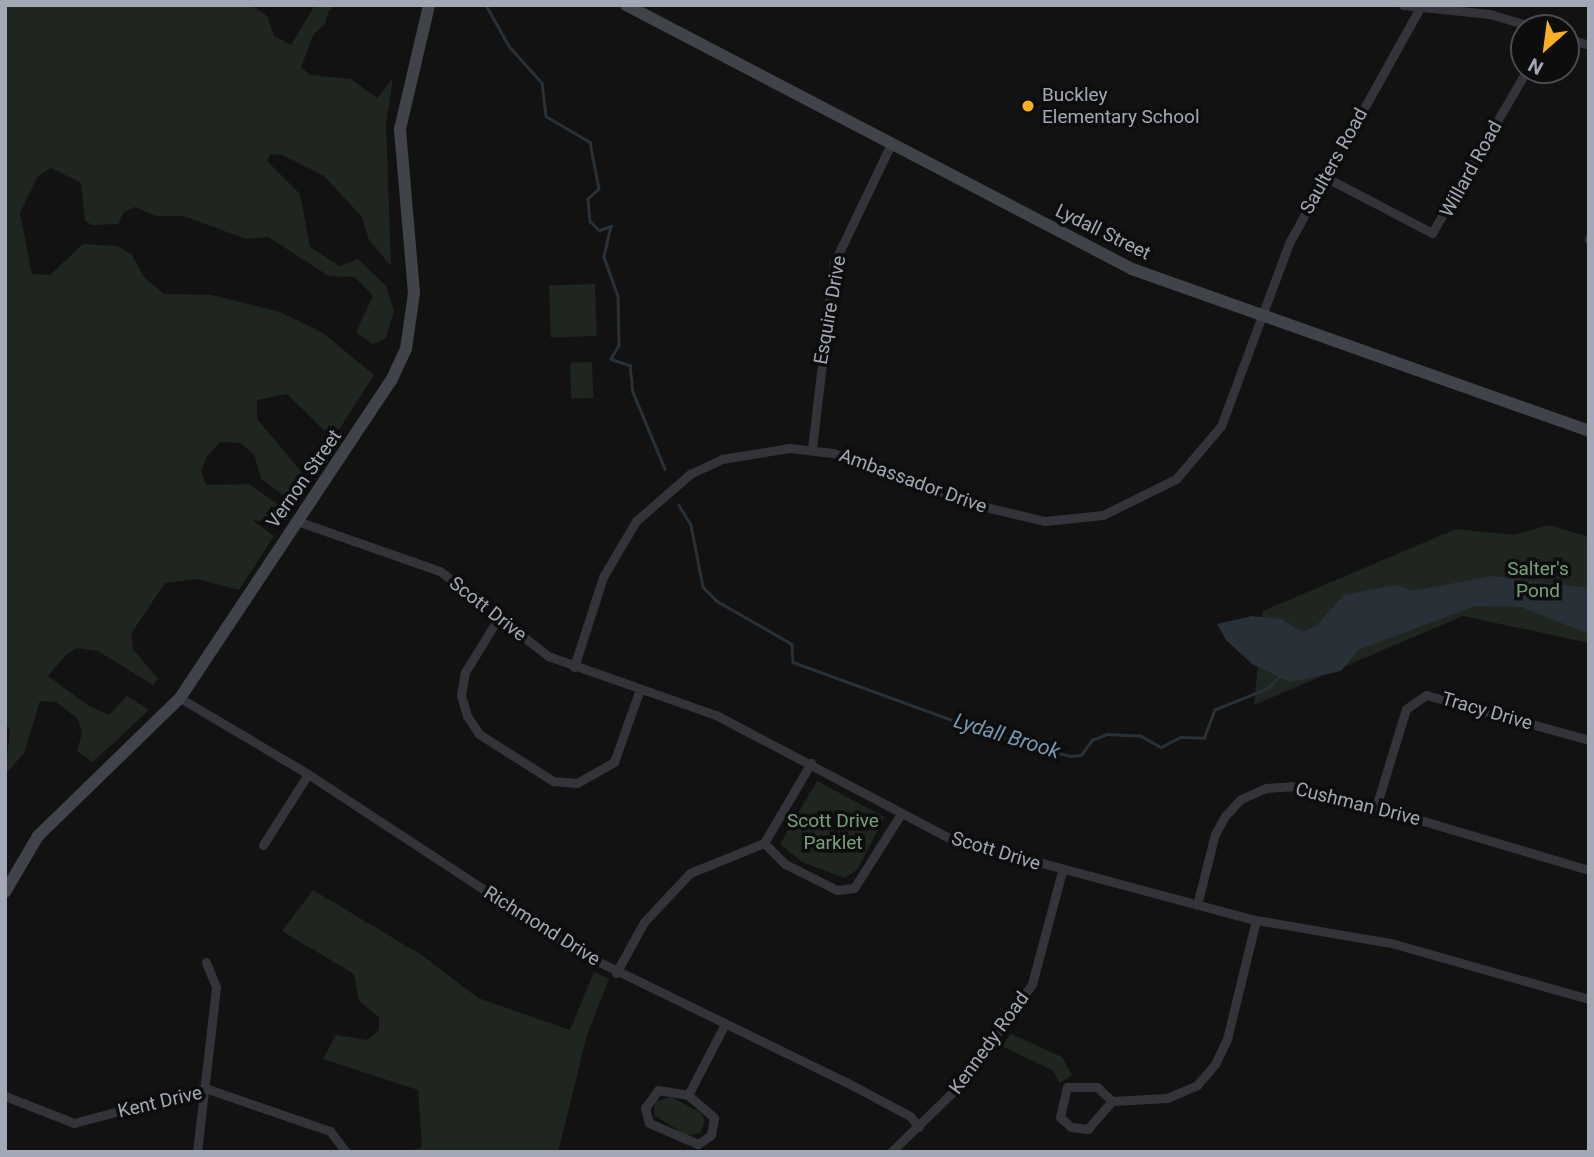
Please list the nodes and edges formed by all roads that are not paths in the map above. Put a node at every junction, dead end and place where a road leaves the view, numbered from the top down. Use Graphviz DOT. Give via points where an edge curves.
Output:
graph roads {
  1 [pos="429,5"];
  2 [pos="626,5"];
  3 [pos="1403,5"];
  4 [pos="1418,10"];
  5 [pos="1510,20"];
  6 [pos="1519,84"];
  7 [pos="892,142"];
  8 [pos="1325,177"];
  9 [pos="1263,318"];
  10 [pos="1589,431"];
  11 [pos="812,449"];
  12 [pos="297,521"];
  13 [pos="499,617"];
  14 [pos="574,667"];
  15 [pos="640,689"];
  16 [pos="180,698"];
  17 [pos="1589,740"];
  18 [pos="811,763"];
  19 [pos="308,774"];
  20 [pos="1376,807"];
  21 [pos="901,814"];
  22 [pos="764,843"];
  23 [pos="263,845"];
  24 [pos="1589,870"];
  25 [pos="1062,871"];
  26 [pos="5,892"];
  27 [pos="1197,905"];
  28 [pos="1256,920"];
  29 [pos="206,962"];
  30 [pos="617,973"];
  31 [pos="1589,999"];
  32 [pos="725,1024"];
  33 [pos="205,1088"];
  34 [pos="688,1095"];
  35 [pos="5,1096"];
  36 [pos="1112,1101"];
  37 [pos="919,1127"];
  38 [pos="197,1152"];
  39 [pos="346,1152"];
  40 [pos="891,1152"];
  1 -- 12 [label="street, Vernon Street" via="400,129 414,293 406,349 378,407"];
  2 -- 7 [label="street, Lydall Street"];
  3 -- 4 [label="street"];
  4 -- 5 [label="street" via="1490,14"];
  4 -- 8 [label="street, Saulters Road"];
  6 -- 8 [label="street, Willard Road" via="1432,233"];
  7 -- 9 [label="street, Lydall Street" via="1101,255"];
  7 -- 11 [label="street, Esquire Drive" via="834,263"];
  8 -- 9 [label="street, Saulters Road" via="1289,243"];
  9 -- 10 [label="street, Lydall Street"];
  9 -- 11 [label="street, Ambassador Drive" via="1236,395 1203,452 1169,484 1103,515 1070,520 1020,517"];
  11 -- 14 [label="street, Ambassador Drive" via="722,459 660,495 620,543"];
  12 -- 13 [label="street, Scott Drive" via="440,572"];
  12 -- 16 [label="street, Vernon Street"];
  13 -- 14 [label="street, Scott Drive" via="548,656"];
  13 -- 15 [label="street" via="466,672 461,695 467,716 479,734 553,781 577,783 614,762"];
  14 -- 15 [label="street, Scott Drive"];
  15 -- 18 [label="street, Scott Drive" via="716,715"];
  16 -- 19 [label="street, Richmond Drive"];
  16 -- 26 [label="street, Vernon Street" via="38,836"];
  17 -- 20 [label="street, Tracy Drive" via="1426,695 1406,709"];
  18 -- 21 [label="street, Scott Drive"];
  18 -- 22 [label="street"];
  19 -- 23 [label="street"];
  19 -- 30 [label="street, Richmond Drive"];
  20 -- 24 [label="street, Cushman Drive"];
  20 -- 27 [label="street, Cushman Drive" via="1292,786 1266,788 1241,799 1215,834"];
  21 -- 22 [label="street" via="854,888 837,890 785,864"];
  21 -- 25 [label="street, Scott Drive" via="971,846"];
  22 -- 30 [label="street" via="690,873 644,922"];
  25 -- 27 [label="street, Scott Drive"];
  25 -- 37 [label="street, Kennedy Road" via="1032,984 961,1084"];
  27 -- 28 [label="street, Scott Drive"];
  28 -- 31 [label="street, Scott Drive" via="1391,943"];
  28 -- 36 [label="street" via="1227,1040 1215,1064 1197,1085 1167,1098"];
  29 -- 33 [label="street" via="216,987"];
  30 -- 32 [label="street, Richmond Drive"];
  32 -- 34 [label="street"];
  32 -- 37 [label="street, Richmond Drive" via="910,1115"];
  33 -- 35 [label="street, Kent Drive" via="74,1123"];
  33 -- 38 [label="street"];
  33 -- 39 [label="street, Kent Drive" via="330,1131"];
  34 -- 34 [label="street" via="658,1090 647,1101 645,1114 665,1134 698,1144 711,1135 714,1118"];
  36 -- 36 [label="street" via="1097,1087 1074,1085 1059,1102 1060,1117 1072,1127 1088,1129"];
  37 -- 40 [label="street, Kennedy Road"];
}
